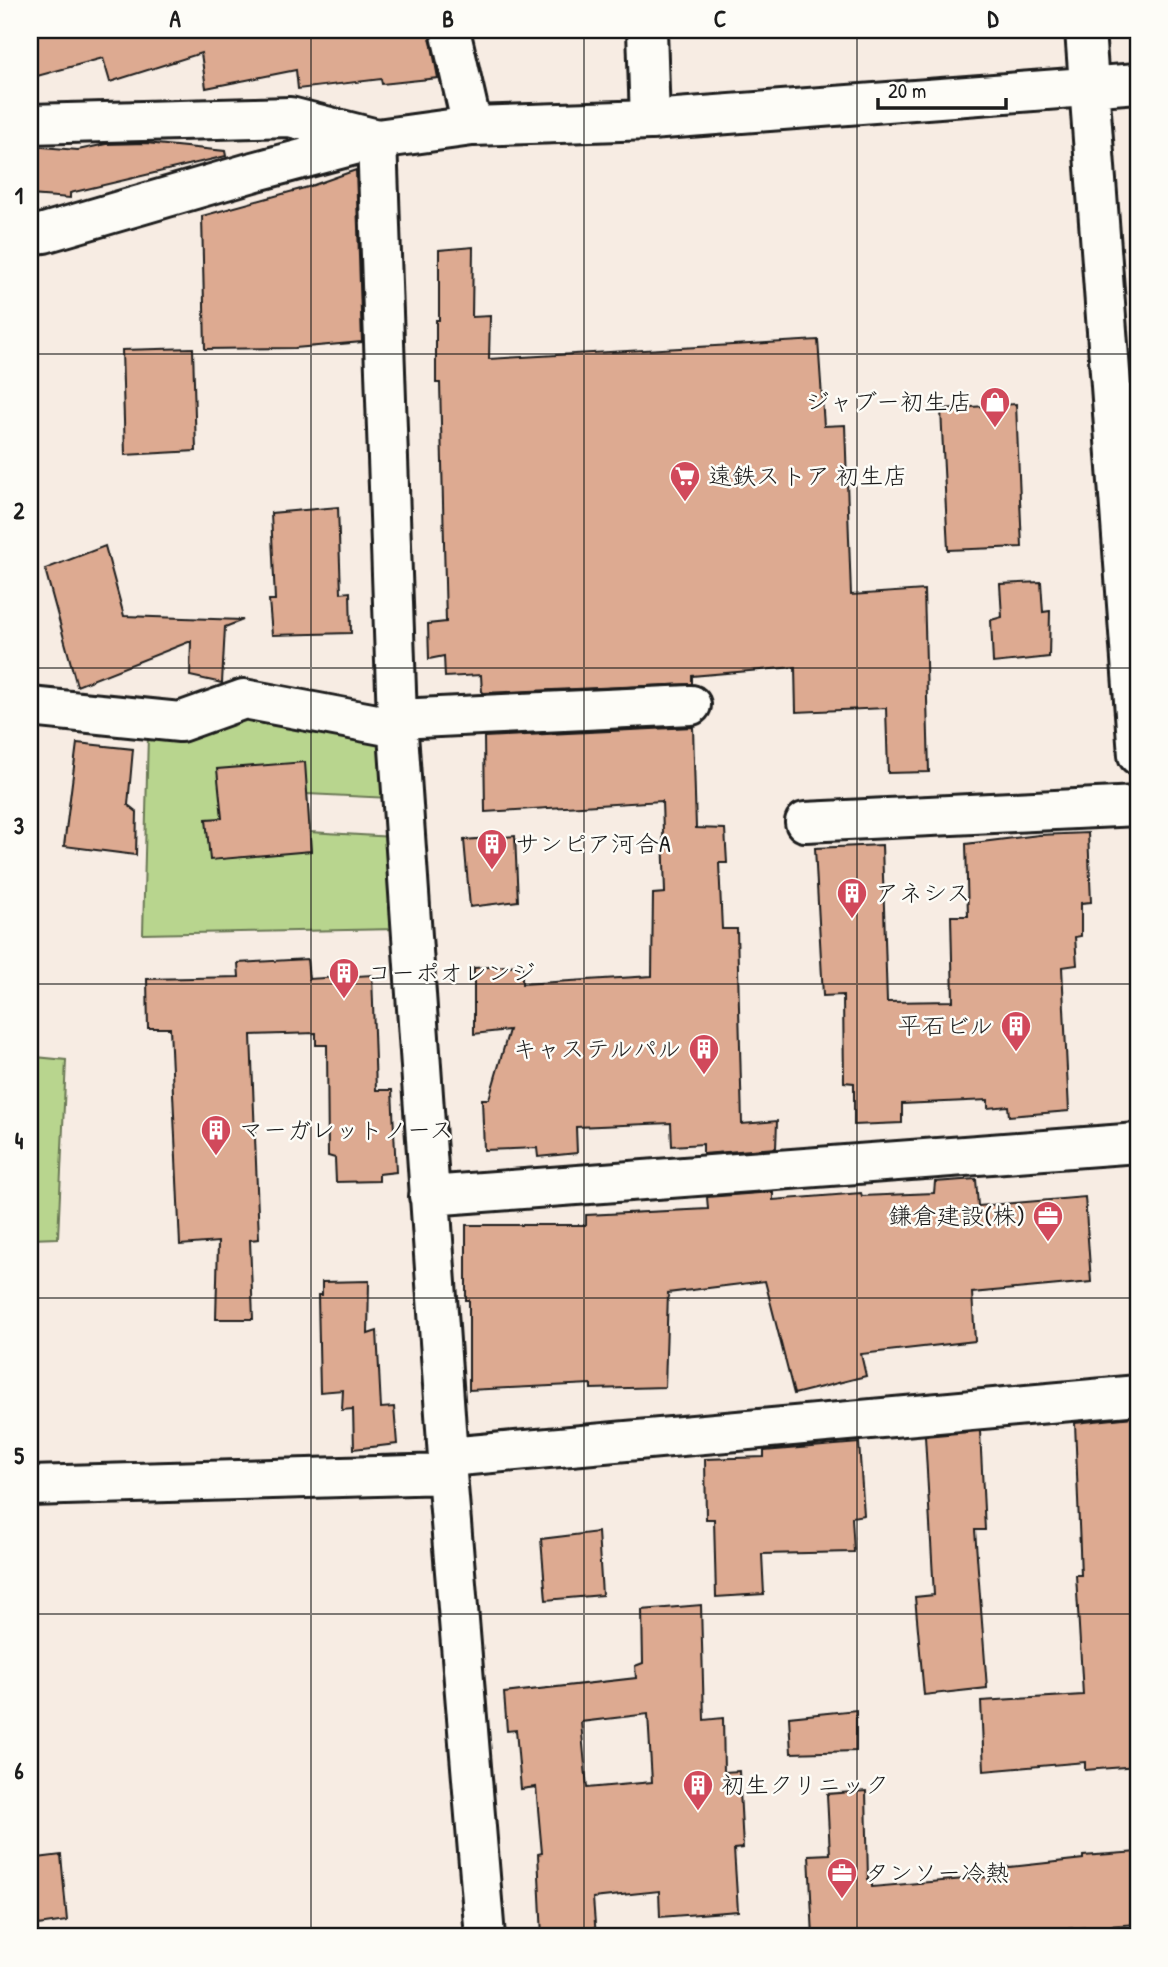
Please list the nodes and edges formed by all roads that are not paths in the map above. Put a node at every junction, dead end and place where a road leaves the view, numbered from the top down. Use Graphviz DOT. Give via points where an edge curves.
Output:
graph roads {
  1 [pos="450,30"];
  2 [pos="648,30"];
  3 [pos="1085,30"];
  4 [pos="1138,83"];
  5 [pos="1088,88"];
  6 [pos="650,120"];
  7 [pos="30,124"];
  8 [pos="472,126"];
  9 [pos="377,139"];
  10 [pos="30,235"];
  11 [pos="1129,509"];
  12 [pos="691,705"];
  13 [pos="30,707"];
  14 [pos="398,724"];
  15 [pos="1138,748"];
  16 [pos="1138,806"];
  17 [pos="805,822"];
  18 [pos="1138,1143"];
  19 [pos="429,1196"];
  20 [pos="1138,1395"];
  21 [pos="447,1465"];
  22 [pos="30,1486"];
  23 [pos="485,1937"];
  1 -- 8 [label="street"];
  2 -- 6 [label="street"];
  3 -- 5 [label="street"];
  4 -- 5 [label="street"];
  5 -- 6 [label="street"];
  5 -- 11 [label="street"];
  6 -- 8 [label="street"];
  7 -- 9 [label="street" via="290,117"];
  8 -- 9 [label="street"];
  9 -- 10 [label="street"];
  9 -- 14 [label="street"];
  11 -- 15 [label="street"];
  12 -- 14 [label="street"];
  13 -- 14 [label="street" via="180,722 244,699"];
  14 -- 19 [label="street"];
  16 -- 17 [label="street"];
  18 -- 19 [label="street"];
  19 -- 21 [label="street"];
  20 -- 21 [label="street"];
  21 -- 22 [label="street"];
  21 -- 23 [label="street"];
}
